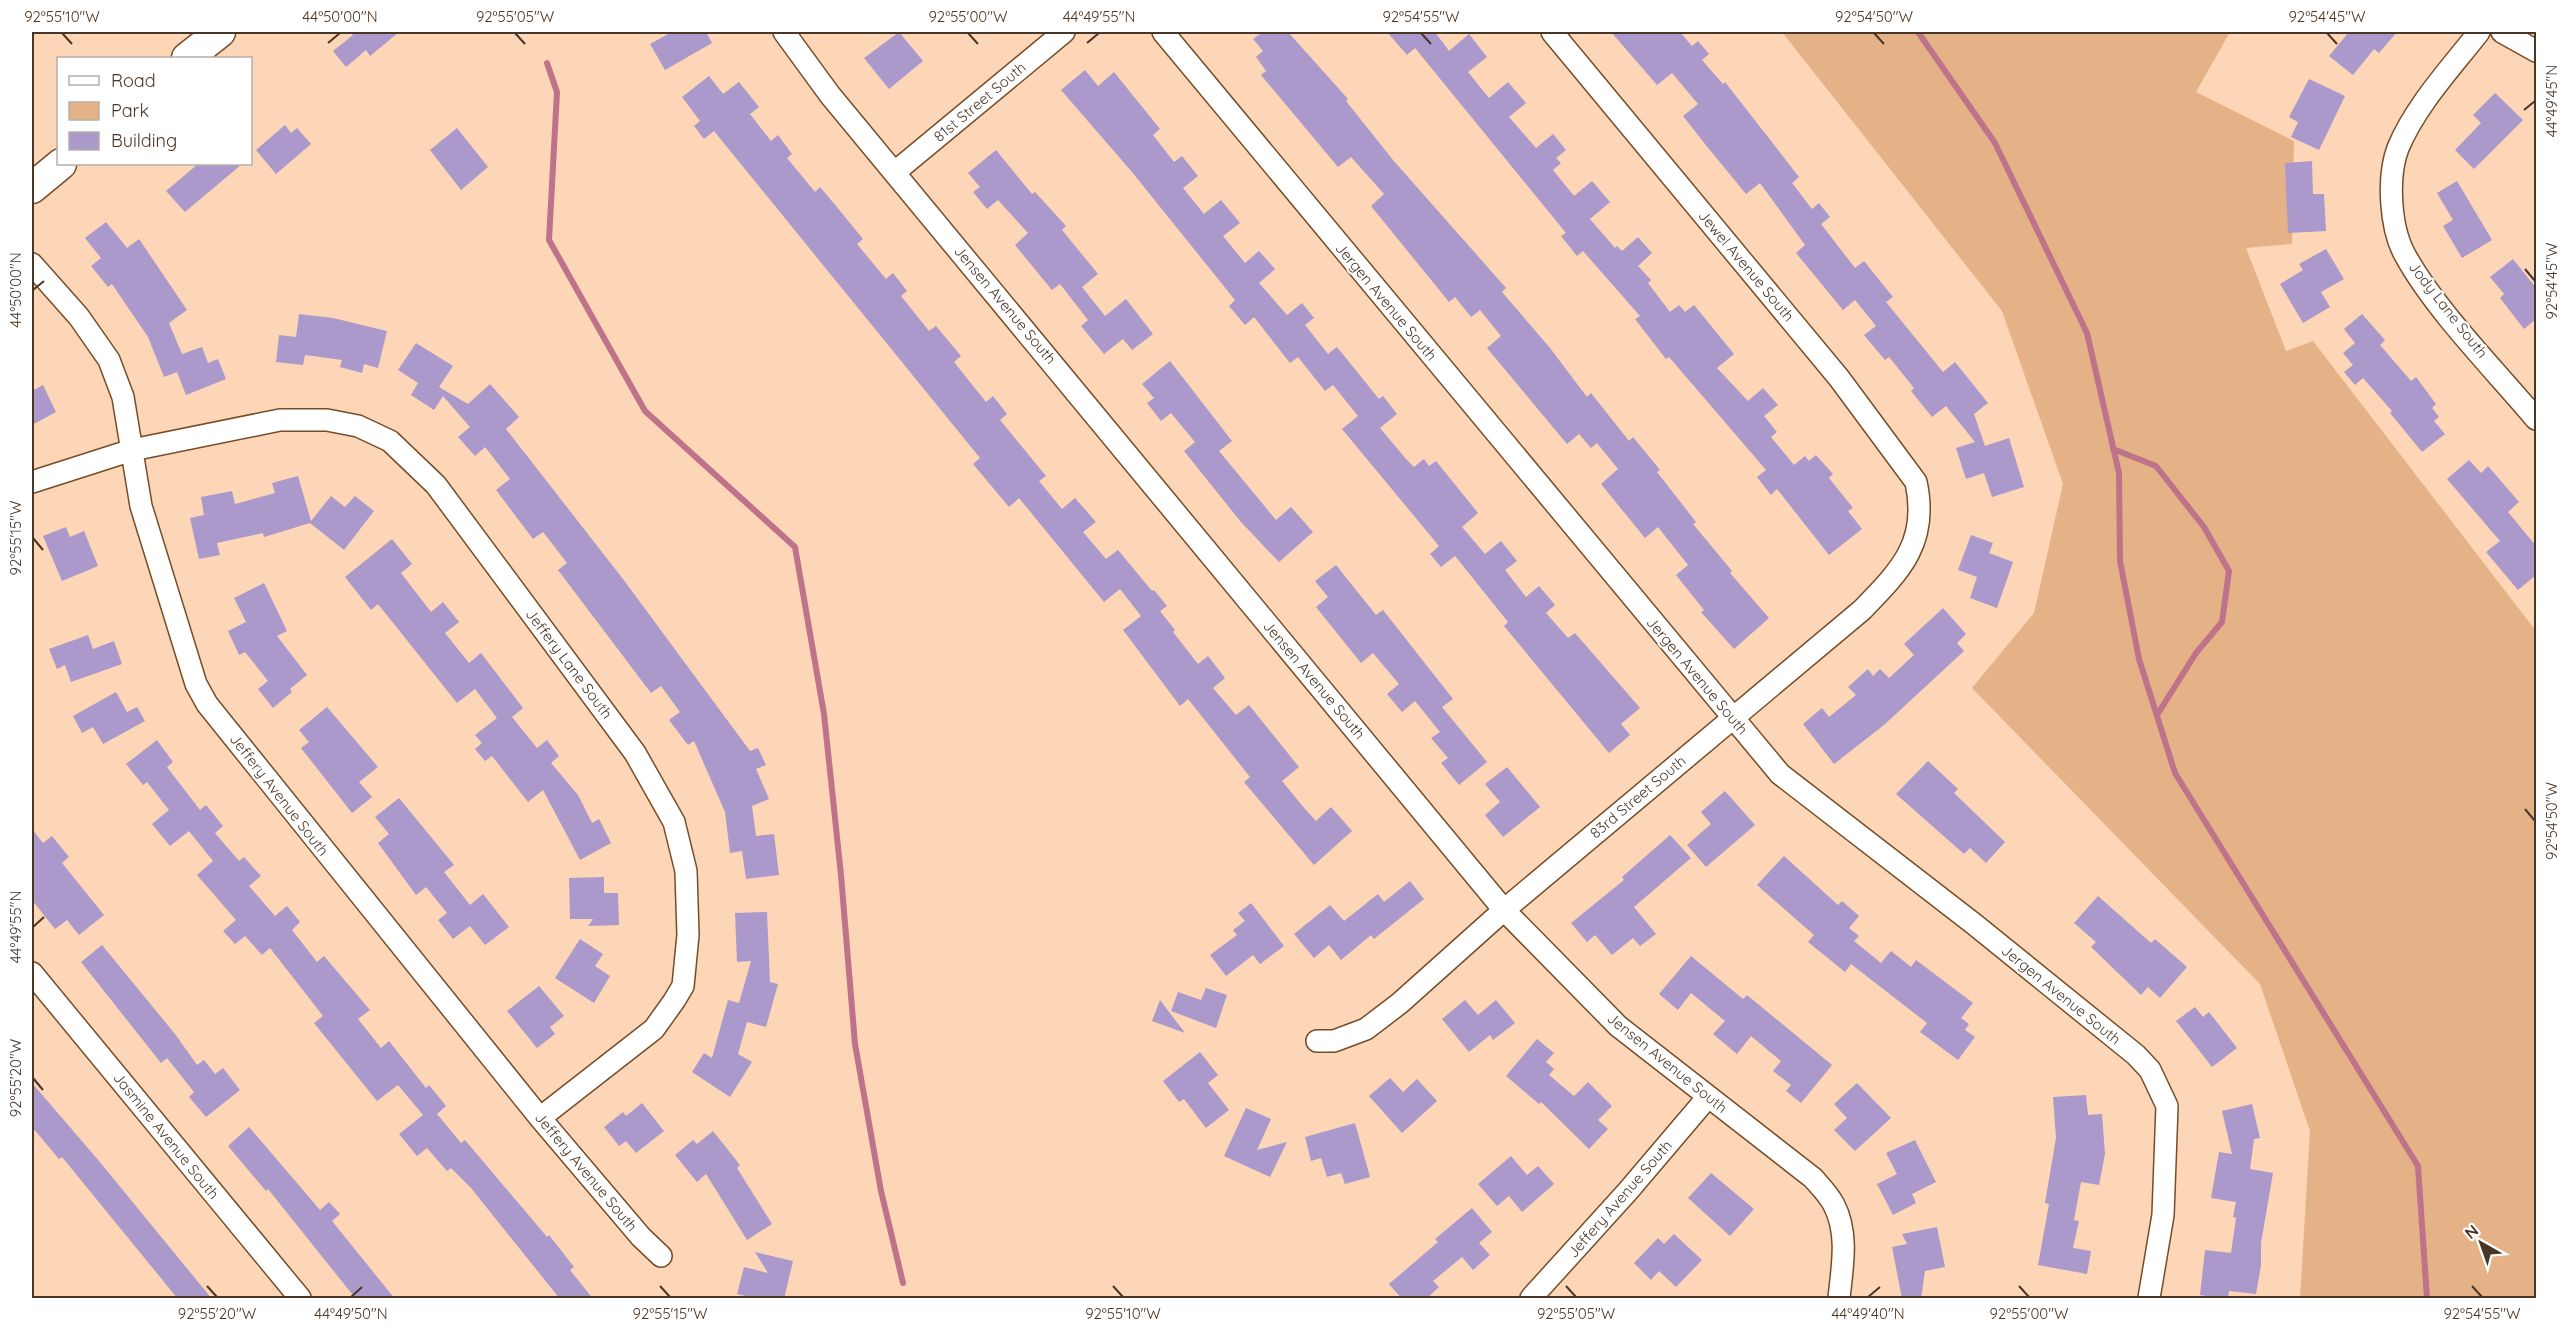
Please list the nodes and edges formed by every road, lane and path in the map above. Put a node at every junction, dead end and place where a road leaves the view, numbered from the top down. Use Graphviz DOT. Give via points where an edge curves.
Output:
graph roads {
  1 [pos="220,32"];
  2 [pos="784,32"];
  3 [pos="1064,32"];
  4 [pos="1163,32"];
  5 [pos="1552,32"];
  6 [pos="2479,32"];
  7 [pos="2502,32"];
  8 [pos="2536,51"];
  9 [pos="188,57"];
  10 [pos="61,165"];
  11 [pos="895,172"];
  12 [pos="32,188"];
  13 [pos="32,264"];
  14 [pos="2536,419"];
  15 [pos="132,450"];
  16 [pos="32,482"];
  17 [pos="1919,512"];
  18 [pos="1732,719"];
  19 [pos="1504,910"];
  20 [pos="32,973"];
  21 [pos="1317,1041"];
  22 [pos="1707,1098"];
  23 [pos="540,1118"];
  24 [pos="661,1256"];
  25 [pos="300,1299"];
  26 [pos="1531,1299"];
  27 [pos="1839,1299"];
  28 [pos="2149,1299"];
  1 -- 9 [label="main road"];
  2 -- 11 [label="street, Jensen Avenue South"];
  3 -- 11 [label="street, 81st Street South"];
  4 -- 18 [label="street, Jergen Avenue South"];
  5 -- 17 [label="street, Jewel Avenue South" via="1839,378 1916,482"];
  6 -- 14 [label="street, Jody Lane South" via="2417,114 2398,149 2391,183 2393,211 2404,253 2434,297"];
  7 -- 8 [label="street"];
  10 -- 12 [label="main road"];
  11 -- 19 [label="street, Jensen Avenue South"];
  13 -- 15 [label="street, Jeffery Avenue South" via="79,317 109,360 123,397"];
  15 -- 16 [label="street, Jeffery Lane South"];
  15 -- 23 [label="street, Jeffery Avenue South" via="141,506 196,684 207,704"];
  15 -- 23 [label="street, Jeffery Lane South" via="280,420 327,420 358,426 390,441 436,485 635,753 675,822 686,871 688,935 683,986 654,1029"];
  17 -- 18 [label="street, 83rd Street South" via="1917,533 1901,570 1862,610"];
  18 -- 19 [label="street, 83rd Street South"];
  18 -- 28 [label="street, Jergen Avenue South" via="1780,774 1974,924 2150,1070 2167,1106 2163,1215"];
  19 -- 21 [label="street, 83rd Street South" via="1366,1029 1334,1041"];
  19 -- 22 [label="street, Jensen Avenue South" via="1618,1026"];
  20 -- 25 [label="street, Jasmine Avenue South"];
  22 -- 26 [label="street, Jeffery Avenue South"];
  22 -- 27 [label="street, Jensen Avenue South" via="1814,1178 1834,1204 1844,1257"];
  23 -- 24 [label="street, Jeffery Avenue South"];
}
